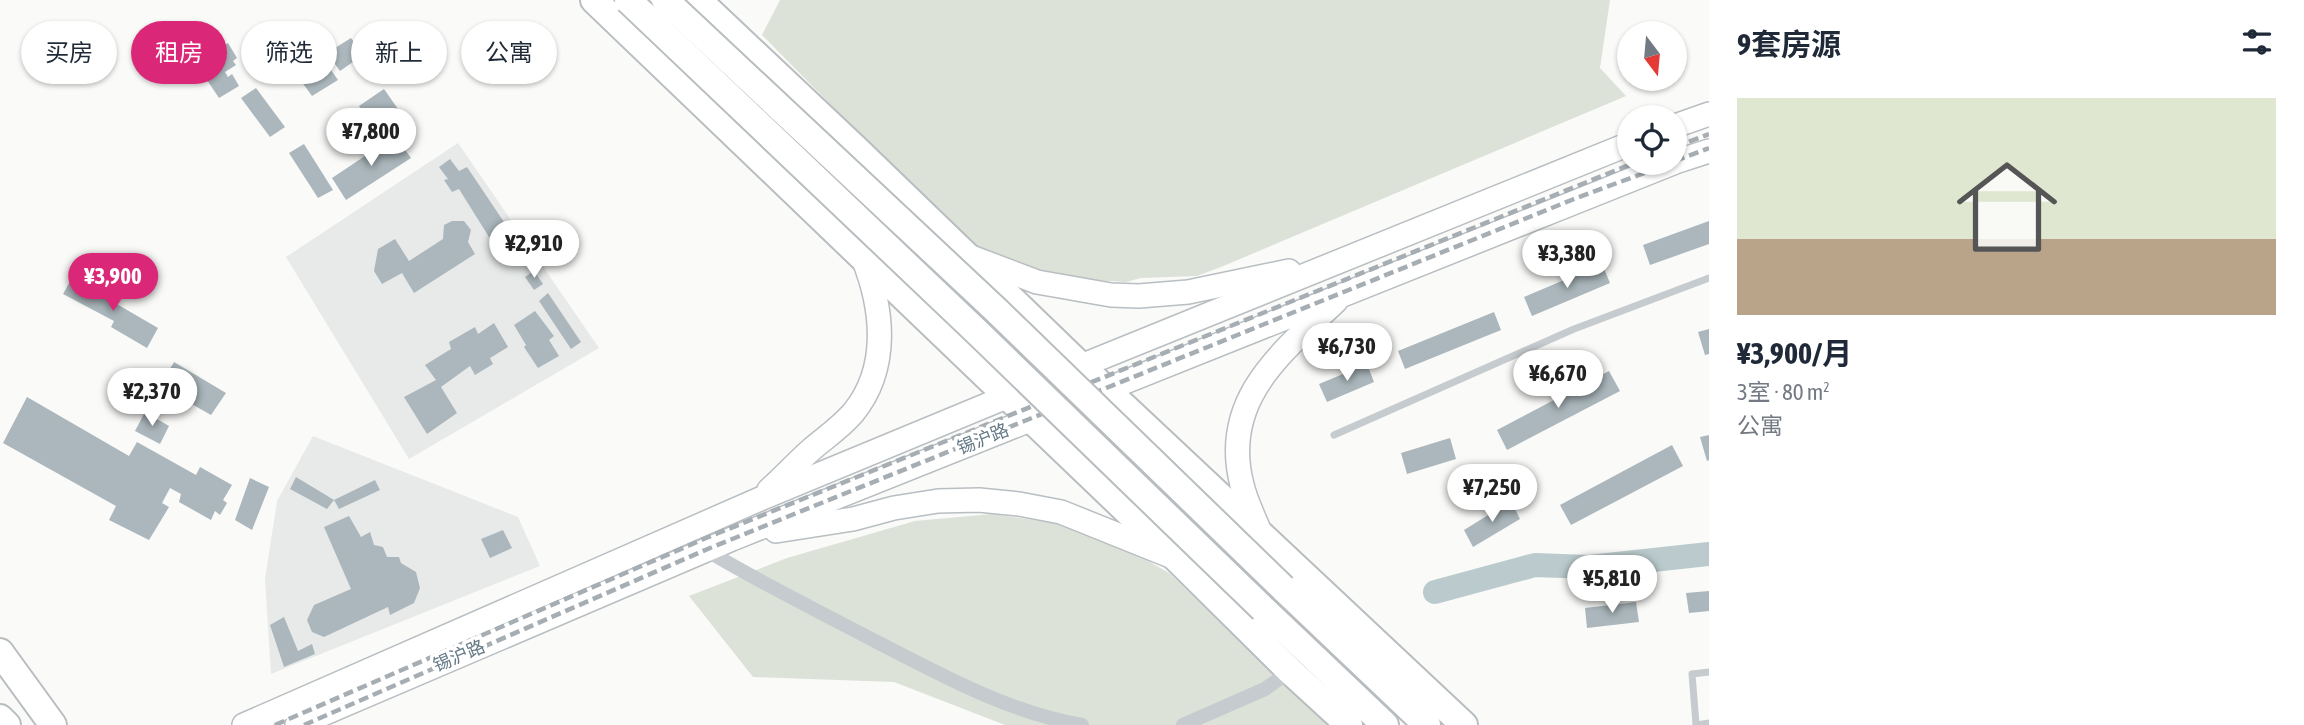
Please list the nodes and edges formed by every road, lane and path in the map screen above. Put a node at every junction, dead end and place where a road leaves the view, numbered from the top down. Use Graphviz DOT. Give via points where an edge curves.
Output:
graph roads {
  1 [pos="594,0"];
  2 [pos="628,0"];
  3 [pos="665,0"];
  4 [pos="698,0"];
  5 [pos="1709,114"];
  6 [pos="1687,122"];
  7 [pos="1617,149"];
  8 [pos="1709,151"];
  9 [pos="1687,158"];
  10 [pos="1641,175"];
  11 [pos="964,254"];
  12 [pos="863,258"];
  13 [pos="1340,261"];
  14 [pos="1709,278"];
  15 [pos="1346,292"];
  16 [pos="1080,366"];
  17 [pos="1106,388"];
  18 [pos="1008,397"];
  19 [pos="1031,420"];
  20 [pos="1334,435"];
  21 [pos="760,499"];
  22 [pos="1263,538"];
  23 [pos="732,539"];
  24 [pos="706,550"];
  25 [pos="1177,559"];
  26 [pos="0,652"];
  27 [pos="1290,671"];
  28 [pos="1709,672"];
  29 [pos="0,718"];
  30 [pos="1709,723"];
  31 [pos="7,725"];
  32 [pos="53,725"];
  33 [pos="244,725"];
  34 [pos="297,725"];
  35 [pos="1082,725"];
  36 [pos="1183,725"];
  37 [pos="1349,725"];
  38 [pos="1385,725"];
  39 [pos="1427,725"];
  40 [pos="1464,725"];
  41 [pos="1696,725"];
  1 -- 12 [label="highway"];
  2 -- 38 [label="highway, bridge"];
  3 -- 39 [label="highway, bridge" via="996,310"];
  4 -- 11 [label="highway"];
  5 -- 6 [label="main road"];
  7 -- 13 [label="main road"];
  8 -- 9 [label="main road, 锡沪路"];
  10 -- 15 [label="main road, 锡沪路"];
  11 -- 13 [label="main road" via="1037,282 1139,296 1188,292"];
  11 -- 16 [label="highway"];
  12 -- 18 [label="highway"];
  12 -- 21 [label="main road" via="876,295 880,332 869,385 855,411"];
  13 -- 16 [label="main road, 锡沪路"];
  14 -- 20 [label="lane" via="1574,329"];
  15 -- 17 [label="main road, 锡沪路"];
  15 -- 22 [label="main road" via="1274,359 1248,400 1237,446 1242,485"];
  16 -- 17 [label="highway"];
  16 -- 18 [label="main road, 锡沪路"];
  17 -- 19 [label="main road, 锡沪路"];
  17 -- 22 [label="highway"];
  18 -- 19 [label="highway"];
  18 -- 21 [label="main road, 锡沪路"];
  19 -- 23 [label="main road, 锡沪路"];
  19 -- 25 [label="highway"];
  21 -- 33 [label="main road, 锡沪路"];
  22 -- 40 [label="highway"];
  23 -- 24 [label="main road, 锡沪路"];
  23 -- 25 [label="main road" via="937,501 979,500 1061,512"];
  24 -- 34 [label="main road, 锡沪路"];
  24 -- 35 [label="street" via="968,689 1017,709"];
  25 -- 27 [label="highway"];
  26 -- 32 [label="highway"];
  27 -- 36 [label="street" via="1265,689"];
  27 -- 37 [label="highway"];
  28 -- 41 [label="lane" via="1692,674"];
  29 -- 31 [label="highway"];
  30 -- 41 [label="lane"];
}
